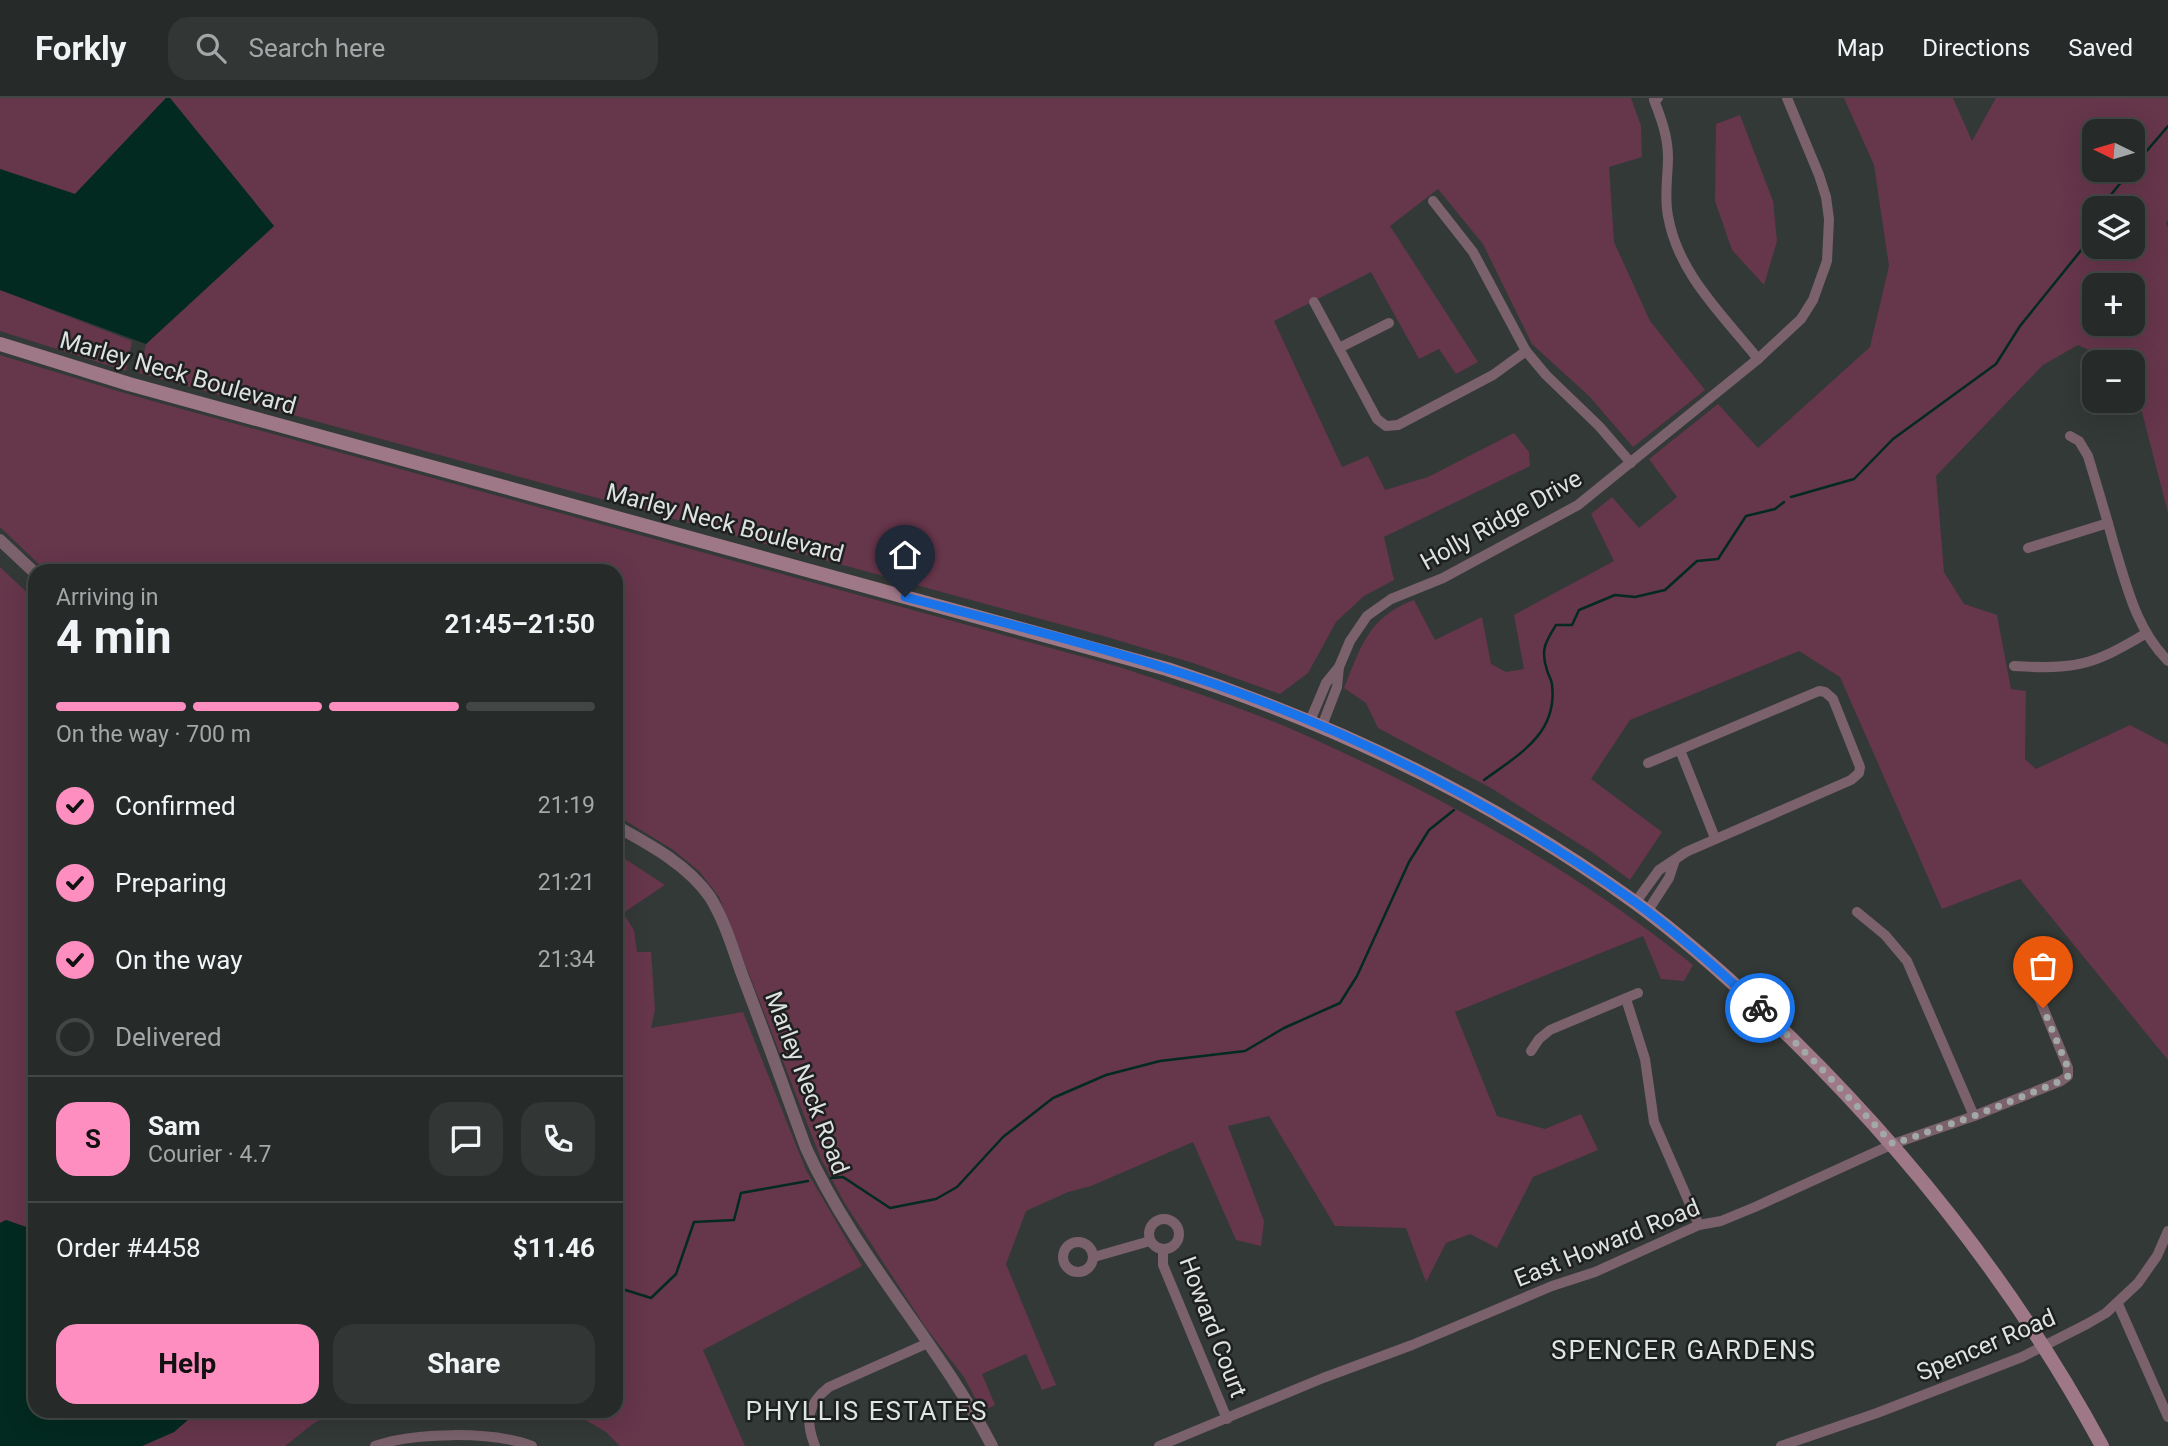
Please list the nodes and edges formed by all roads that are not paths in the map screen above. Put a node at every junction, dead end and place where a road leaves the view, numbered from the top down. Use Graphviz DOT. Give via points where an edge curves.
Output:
graph roads {
  1 [pos="1658,98"];
  2 [pos="1787,98"];
  3 [pos="1433,201"];
  4 [pos="1314,302"];
  5 [pos="1390,323"];
  6 [pos="0,344"];
  7 [pos="1339,348"];
  8 [pos="1526,351"];
  9 [pos="1758,359"];
  10 [pos="2070,436"];
  11 [pos="1631,463"];
  12 [pos="2108,523"];
  13 [pos="0,540"];
  14 [pos="2028,548"];
  15 [pos="28,566"];
  16 [pos="2145,634"];
  17 [pos="2168,661"];
  18 [pos="2014,666"];
  19 [pos="1316,724"];
  20 [pos="1679,751"];
  21 [pos="1648,763"];
  22 [pos="623,830"];
  23 [pos="1715,838"];
  24 [pos="1641,907"];
  25 [pos="1857,912"];
  26 [pos="2035,953"];
  27 [pos="1638,993"];
  28 [pos="1626,999"];
  29 [pos="1531,1051"];
  30 [pos="1974,1116"];
  31 [pos="1893,1144"];
  32 [pos="1699,1225"];
  33 [pos="2168,1231"];
  34 [pos="1150,1241"];
  35 [pos="1163,1249"];
  36 [pos="1094,1257"];
  37 [pos="2118,1304"];
  38 [pos="928,1343"];
  39 [pos="2045,1346"];
  40 [pos="2168,1417"];
  41 [pos="1227,1419"];
  42 [pos="1802,1443"];
  43 [pos="375,1446"];
  44 [pos="532,1446"];
  45 [pos="816,1446"];
  46 [pos="992,1446"];
  47 [pos="1159,1446"];
  48 [pos="1781,1446"];
  49 [pos="2102,1446"];
  1 -- 9 [label="street" via="1654,100 1667,140 1667,213 1673,239 1697,283"];
  2 -- 9 [label="street, Holly Ridge Drive" via="1826,197 1830,239 1813,300 1794,326"];
  3 -- 8 [label="street" via="1473,252"];
  4 -- 7 [label="street"];
  5 -- 7 [label="street"];
  6 -- 19 [label="main road, Marley Neck Boulevard" via="129,384 1119,655 1216,685"];
  7 -- 8 [label="street" via="1377,419 1392,427 1493,375"];
  8 -- 11 [label="street"];
  9 -- 11 [label="street, Holly Ridge Drive"];
  10 -- 12 [label="street" via="2088,456"];
  11 -- 19 [label="street, Holly Ridge Drive" via="1556,519 1443,579 1378,607 1357,628 1339,667 1337,687"];
  12 -- 14 [label="street"];
  12 -- 16 [label="street"];
  13 -- 15 [label="street"];
  16 -- 17 [label="street"];
  16 -- 18 [label="street" via="2110,655 2079,666"];
  19 -- 24 [label="main road, Marley Neck Boulevard" via="1438,780 1535,836"];
  20 -- 21 [label="street"];
  20 -- 23 [label="street"];
  20 -- 23 [label="street" via="1819,691 1833,699 1860,761 1859,773 1851,780"];
  22 -- 38 [label="street, Marley Neck Road" via="678,865 710,898 821,1181"];
  23 -- 24 [label="street" via="1659,870"];
  24 -- 31 [label="main road, Marley Neck Boulevard" via="1763,1011"];
  25 -- 30 [label="street" via="1885,934 1907,961"];
  26 -- 30 [label="street, East Howard Road" via="2035,988 2068,1076"];
  27 -- 28 [label="street"];
  28 -- 29 [label="street" via="1550,1030"];
  28 -- 32 [label="street" via="1643,1050 1654,1122"];
  30 -- 31 [label="street, East Howard Road"];
  31 -- 32 [label="street, East Howard Road" via="1755,1207"];
  31 -- 39 [label="main road, Marley Neck Boulevard" via="1968,1237"];
  32 -- 41 [label="street, East Howard Road" via="1595,1272"];
  33 -- 37 [label="street, Spencer Road" via="2145,1274"];
  34 -- 35 [label="street, Howard Court"];
  34 -- 35 [label="street, Howard Court" via="1150,1227 1161,1218 1169,1219 1179,1229 1179,1237 1176,1244"];
  34 -- 36 [label="street"];
  35 -- 41 [label="street, Howard Court" via="1163,1265"];
  37 -- 39 [label="street, Spencer Road"];
  37 -- 40 [label="street"];
  38 -- 45 [label="street" via="819,1395 808,1420"];
  38 -- 46 [label="street, Marley Neck Road" via="971,1405"];
  39 -- 42 [label="street, Spencer Road"];
  39 -- 49 [label="main road, Marley Neck Boulevard"];
  41 -- 47 [label="street, East Howard Road"];
  42 -- 48 [label="street, Spencer Road"];
  43 -- 44 [label="street" via="411,1438 470,1436"];
}
